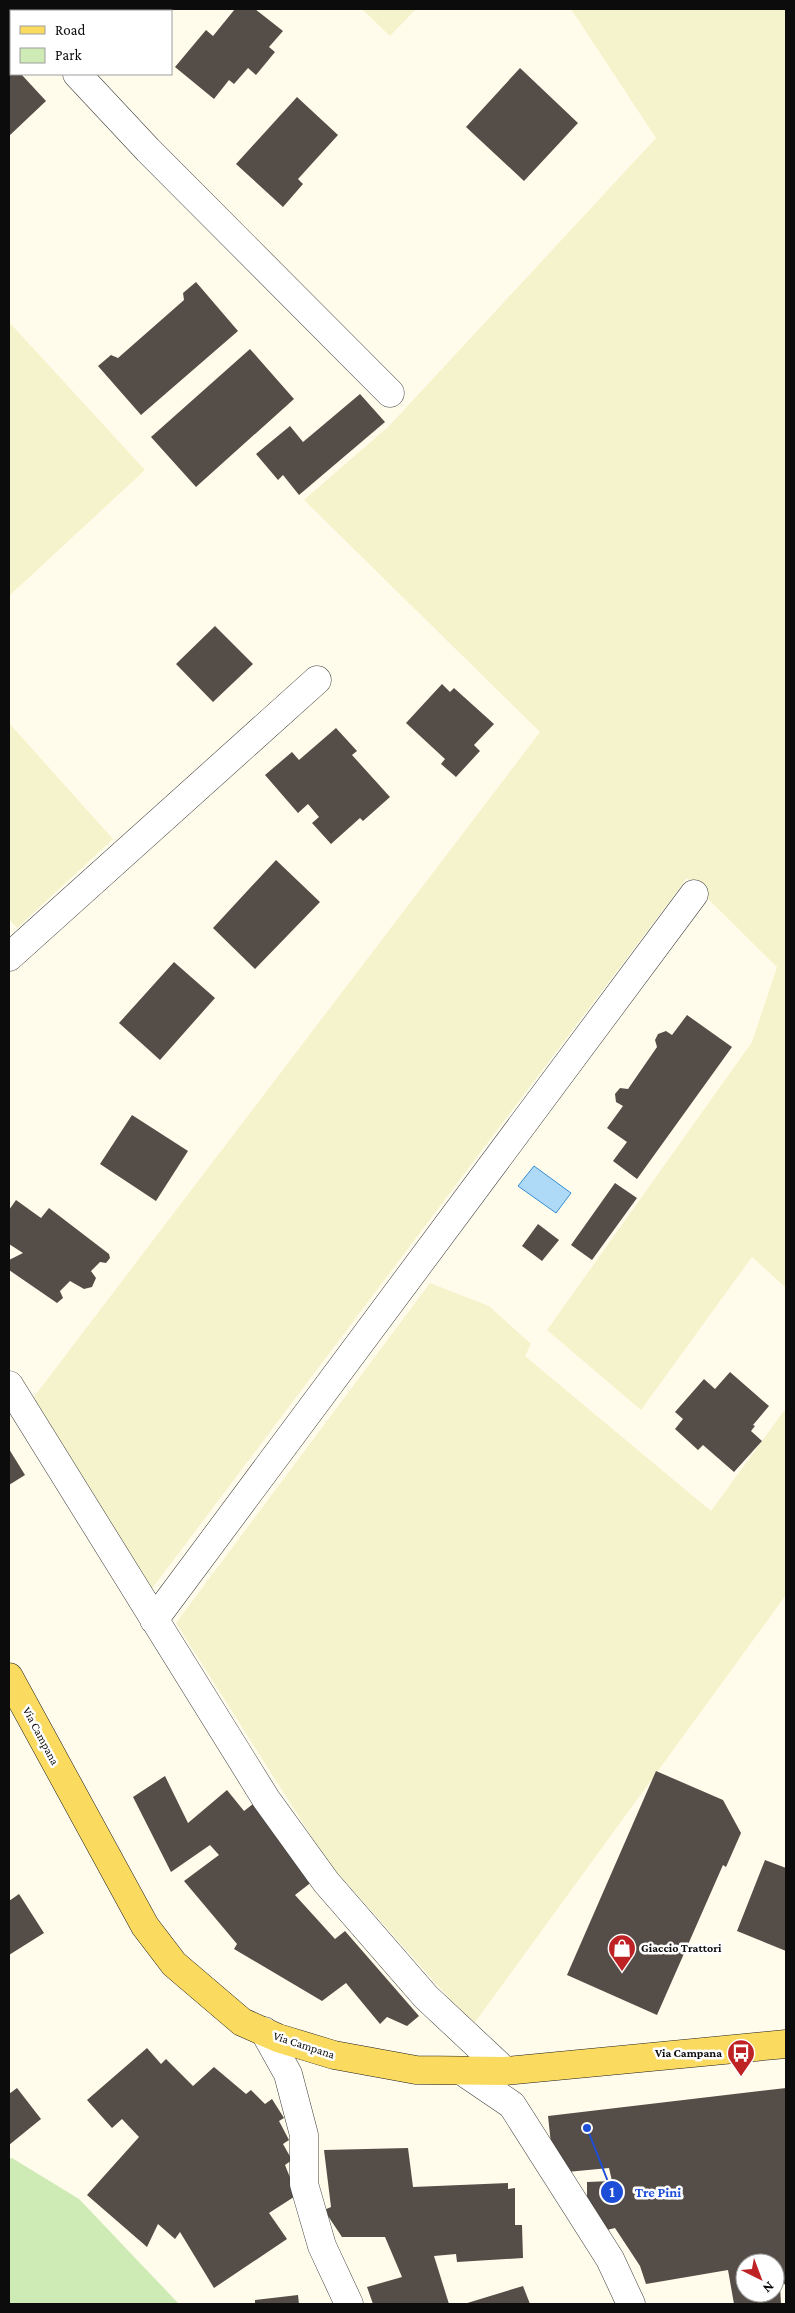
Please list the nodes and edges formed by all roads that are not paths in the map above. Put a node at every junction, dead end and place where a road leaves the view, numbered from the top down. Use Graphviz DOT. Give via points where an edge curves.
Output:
graph roads {
  1 [pos="78,75"];
  2 [pos="390,393"];
  3 [pos="317,680"];
  4 [pos="694,894"];
  5 [pos="9,957"];
  6 [pos="9,1385"];
  7 [pos="154,1620"];
  8 [pos="9,1677"];
  9 [pos="264,2032"];
  10 [pos="786,2044"];
  11 [pos="462,2071"];
  12 [pos="505,2071"];
  13 [pos="349,2304"];
  14 [pos="631,2304"];
  1 -- 2 [label="street" via="148,150"];
  3 -- 5 [label="street"];
  4 -- 7 [label="street"];
  6 -- 7 [label="street"];
  7 -- 12 [label="street" via="266,1799 326,1882 426,1997"];
  8 -- 9 [label="main road, Via Campana" via="145,1926 174,1964 242,2022"];
  9 -- 11 [label="main road, Via Campana" via="334,2055 416,2070"];
  9 -- 13 [label="street" via="288,2074 304,2135 304,2184 322,2246"];
  10 -- 12 [label="main road, Via Campana"];
  11 -- 12 [label="main road, Via Campana"];
  11 -- 14 [label="street" via="512,2105 610,2259"];
}
